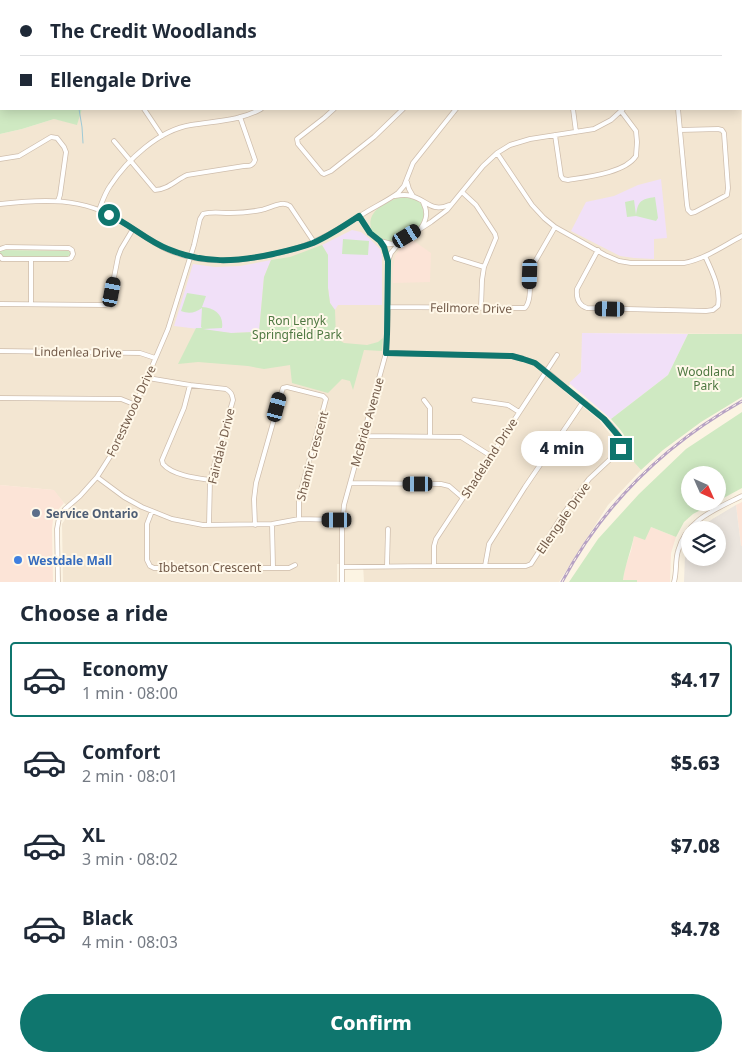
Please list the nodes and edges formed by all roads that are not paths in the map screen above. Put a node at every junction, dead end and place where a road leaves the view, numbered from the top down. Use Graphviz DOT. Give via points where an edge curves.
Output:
graph roads {
  1 [pos="145,110"];
  2 [pos="259,110"];
  3 [pos="333,110"];
  4 [pos="402,110"];
  5 [pos="455,110"];
  6 [pos="573,110"];
  7 [pos="622,110"];
  8 [pos="678,110"];
  9 [pos="240,117"];
  10 [pos="680,130"];
  11 [pos="576,132"];
  12 [pos="555,135"];
  13 [pos="162,136"];
  14 [pos="114,141"];
  15 [pos="497,153"];
  16 [pos="0,158"];
  17 [pos="130,160"];
  18 [pos="407,179"];
  19 [pos="462,192"];
  20 [pos="393,196"];
  21 [pos="413,196"];
  22 [pos="422,200"];
  23 [pos="58,201"];
  24 [pos="0,204"];
  25 [pos="451,204"];
  26 [pos="99,210"];
  27 [pos="359,216"];
  28 [pos="555,227"];
  29 [pos="134,229"];
  30 [pos="420,229"];
  31 [pos="742,236"];
  32 [pos="314,242"];
  33 [pos="389,248"];
  34 [pos="0,249"];
  35 [pos="598,250"];
  36 [pos="0,256"];
  37 [pos="705,256"];
  38 [pos="190,257"];
  39 [pos="455,258"];
  40 [pos="31,260"];
  41 [pos="484,267"];
  42 [pos="0,304"];
  43 [pos="31,304"];
  44 [pos="388,307"];
  45 [pos="481,308"];
  46 [pos="0,352"];
  47 [pos="386,353"];
  48 [pos="557,355"];
  49 [pos="156,358"];
  50 [pos="546,371"];
  51 [pos="148,378"];
  52 [pos="190,385"];
  53 [pos="0,398"];
  54 [pos="424,400"];
  55 [pos="474,400"];
  56 [pos="583,402"];
  57 [pos="136,405"];
  58 [pos="519,412"];
  59 [pos="363,436"];
  60 [pos="430,436"];
  61 [pos="491,456"];
  62 [pos="97,477"];
  63 [pos="210,480"];
  64 [pos="350,483"];
  65 [pos="742,496"];
  66 [pos="464,498"];
  67 [pos="152,511"];
  68 [pos="298,519"];
  69 [pos="342,520"];
  70 [pos="272,524"];
  71 [pos="209,525"];
  72 [pos="255,525"];
  73 [pos="388,529"];
  74 [pos="295,565"];
  75 [pos="387,566"];
  76 [pos="434,566"];
  77 [pos="485,566"];
  78 [pos="273,567"];
  79 [pos="342,567"];
  80 [pos="676,576"];
  81 [pos="58,582"];
  82 [pos="342,582"];
  83 [pos="674,582"];
  84 [pos="678,582"];
  1 -- 13 [label="street"];
  2 -- 9 [label="street"];
  3 -- 4 [label="street" via="297,139 324,174 374,137"];
  5 -- 18 [label="street" via="414,163"];
  6 -- 11 [label="street"];
  7 -- 11 [label="street" via="599,127"];
  7 -- 12 [label="street" via="636,131 636,156 600,176 563,179"];
  8 -- 10 [label="street"];
  9 -- 13 [label="street" via="188,125"];
  9 -- 17 [label="street" via="256,160 251,166 187,175 162,190 156,190"];
  10 -- 10 [label="street" via="686,205 691,213 727,195 724,133 718,129"];
  11 -- 12 [label="street"];
  12 -- 15 [label="street" via="519,141"];
  13 -- 17 [label="street"];
  14 -- 17 [label="street"];
  15 -- 19 [label="street"];
  15 -- 28 [label="street" via="532,205"];
  16 -- 23 [label="street" via="20,156 51,137 57,138 66,152"];
  17 -- 26 [label="street" via="109,187"];
  18 -- 20 [label="street" via="403,188"];
  18 -- 21 [label="street"];
  19 -- 25 [label="street"];
  19 -- 41 [label="street" via="476,205 495,234"];
  20 -- 21 [label="street"];
  20 -- 27 [label="street"];
  21 -- 22 [label="street"];
  22 -- 25 [label="street" via="436,208"];
  22 -- 30 [label="street" via="427,215"];
  23 -- 24 [label="street"];
  23 -- 26 [label="street"];
  25 -- 30 [label="street" via="440,217"];
  26 -- 29 [label="street"];
  27 -- 32 [label="street"];
  27 -- 33 [label="street" via="370,233"];
  28 -- 35 [label="street"];
  28 -- 45 [label="street, Fellmore Drive" via="532,267 528,306 520,309"];
  29 -- 38 [label="street" via="166,249"];
  29 -- 43 [label="street" via="118,257 108,303"];
  30 -- 33 [label="street"];
  31 -- 37 [label="street"];
  32 -- 38 [label="street" via="242,260 209,261"];
  32 -- 38 [label="street, Forestwood Drive" via="290,206 282,203 249,212 203,214"];
  33 -- 44 [label="street, McBride Avenue"];
  34 -- 40 [label="street" via="69,248 73,254 68,259"];
  35 -- 37 [label="street" via="619,261 631,263 684,263"];
  35 -- 37 [label="street" via="577,289 579,302 587,308 713,310 718,306 718,297"];
  36 -- 40 [label="street" via="2,259"];
  38 -- 49 [label="street, Forestwood Drive"];
  39 -- 41 [label="street"];
  40 -- 43 [label="street"];
  41 -- 45 [label="street"];
  42 -- 43 [label="street"];
  44 -- 45 [label="street, Fellmore Drive"];
  44 -- 47 [label="street, McBride Avenue"];
  46 -- 49 [label="street, Lindenlea Drive" via="140,353"];
  47 -- 50 [label="street, Ellengale Drive" via="512,356 535,363"];
  47 -- 59 [label="street, McBride Avenue"];
  48 -- 50 [label="street, Shadeland Drive"];
  49 -- 51 [label="street, Forestwood Drive"];
  50 -- 56 [label="street, Ellengale Drive"];
  50 -- 58 [label="street, Shadeland Drive"];
  51 -- 52 [label="street, Fairdale Drive"];
  51 -- 57 [label="street, Forestwood Drive"];
  52 -- 63 [label="street, Fairdale Drive" via="226,389 232,395"];
  52 -- 63 [label="street" via="162,460 168,470"];
  53 -- 57 [label="street" via="121,399"];
  54 -- 60 [label="street" via="430,408"];
  55 -- 58 [label="street" via="508,405"];
  56 -- 77 [label="street" via="489,544"];
  56 -- 77 [label="street, Ellengale Drive" via="621,439 621,449 589,479 531,564"];
  57 -- 62 [label="street, Forestwood Drive" via="120,441"];
  58 -- 61 [label="street, Shadeland Drive"];
  59 -- 60 [label="street"];
  59 -- 64 [label="street, McBride Avenue"];
  60 -- 61 [label="street" via="464,438"];
  61 -- 66 [label="street, Shadeland Drive"];
  62 -- 67 [label="street" via="124,497"];
  62 -- 81 [label="street, Forestwood Drive" via="59,518"];
  63 -- 71 [label="street, Fairdale Drive"];
  64 -- 66 [label="street" via="441,484"];
  64 -- 69 [label="street, McBride Avenue"];
  65 -- 80 [label="street" via="701,517 689,528 677,555"];
  66 -- 76 [label="street, Shadeland Drive" via="436,539"];
  67 -- 71 [label="street" via="172,519"];
  67 -- 78 [label="street, Ibbetson Crescent" via="147,524 147,560 154,568"];
  68 -- 69 [label="street"];
  68 -- 70 [label="street"];
  68 -- 72 [label="street, Shamir Crescent" via="299,498 326,399 283,388 256,483"];
  69 -- 79 [label="street, McBride Avenue"];
  70 -- 72 [label="street"];
  70 -- 78 [label="street"];
  71 -- 72 [label="street"];
  73 -- 75 [label="street"];
  74 -- 78 [label="street, Ibbetson Crescent"];
  75 -- 76 [label="street, Ellengale Drive"];
  75 -- 79 [label="street, Ellengale Drive"];
  76 -- 77 [label="street, Ellengale Drive"];
  79 -- 82 [label="street, McBride Avenue"];
  80 -- 83 [label="street"];
  80 -- 84 [label="street"];
}
